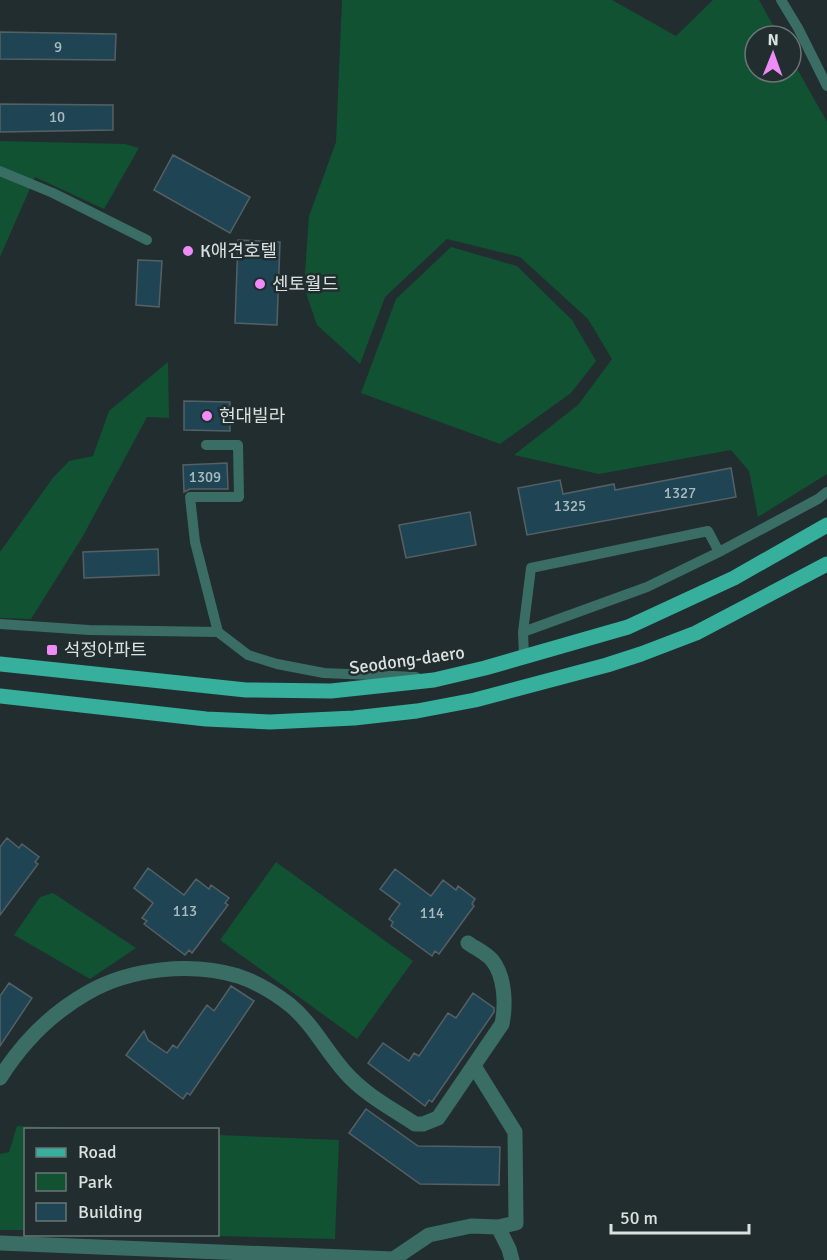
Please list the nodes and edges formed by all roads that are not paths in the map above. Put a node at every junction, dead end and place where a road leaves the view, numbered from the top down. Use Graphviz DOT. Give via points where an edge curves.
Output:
graph roads {
  1 [pos="781,0"];
  2 [pos="827,86"];
  3 [pos="0,171"];
  4 [pos="147,240"];
  5 [pos="206,445"];
  6 [pos="827,492"];
  7 [pos="827,525"];
  8 [pos="719,552"];
  9 [pos="827,564"];
  10 [pos="0,624"];
  11 [pos="219,632"];
  12 [pos="523,632"];
  13 [pos="524,657"];
  14 [pos="0,664"];
  15 [pos="435,680"];
  16 [pos="0,696"];
  17 [pos="468,943"];
  18 [pos="474,1066"];
  19 [pos="0,1078"];
  20 [pos="498,1227"];
  21 [pos="0,1243"];
  22 [pos="393,1260"];
  23 [pos="512,1260"];
  1 -- 2 [label="lane"];
  3 -- 4 [label="lane"];
  5 -- 11 [label="lane" via="238,445 239,497 190,497 195,542"];
  6 -- 8 [label="lane"];
  7 -- 13 [label="main road, Seodong-daero" via="734,578 628,627"];
  8 -- 12 [label="lane" via="647,587"];
  8 -- 12 [label="lane" via="708,531 531,568"];
  9 -- 16 [label="main road" via="696,633 641,654 475,700 417,711 270,722 206,719"];
  10 -- 11 [label="lane"];
  11 -- 15 [label="lane" via="248,655 277,664 324,673"];
  12 -- 13 [label="lane"];
  13 -- 15 [label="main road, Seodong-daero"];
  14 -- 15 [label="main road, Seodong-daero" via="246,690 331,691"];
  17 -- 18 [label="street" via="492,960 504,987 502,1024"];
  18 -- 19 [label="street" via="438,1118 415,1124 364,1090 345,1072 291,1006 239,977 192,969 123,977 89,992 36,1032"];
  18 -- 20 [label="street" via="515,1132 516,1223"];
  20 -- 22 [label="street" via="471,1226 429,1235"];
  20 -- 23 [label="street"];
  21 -- 22 [label="street"];
}
